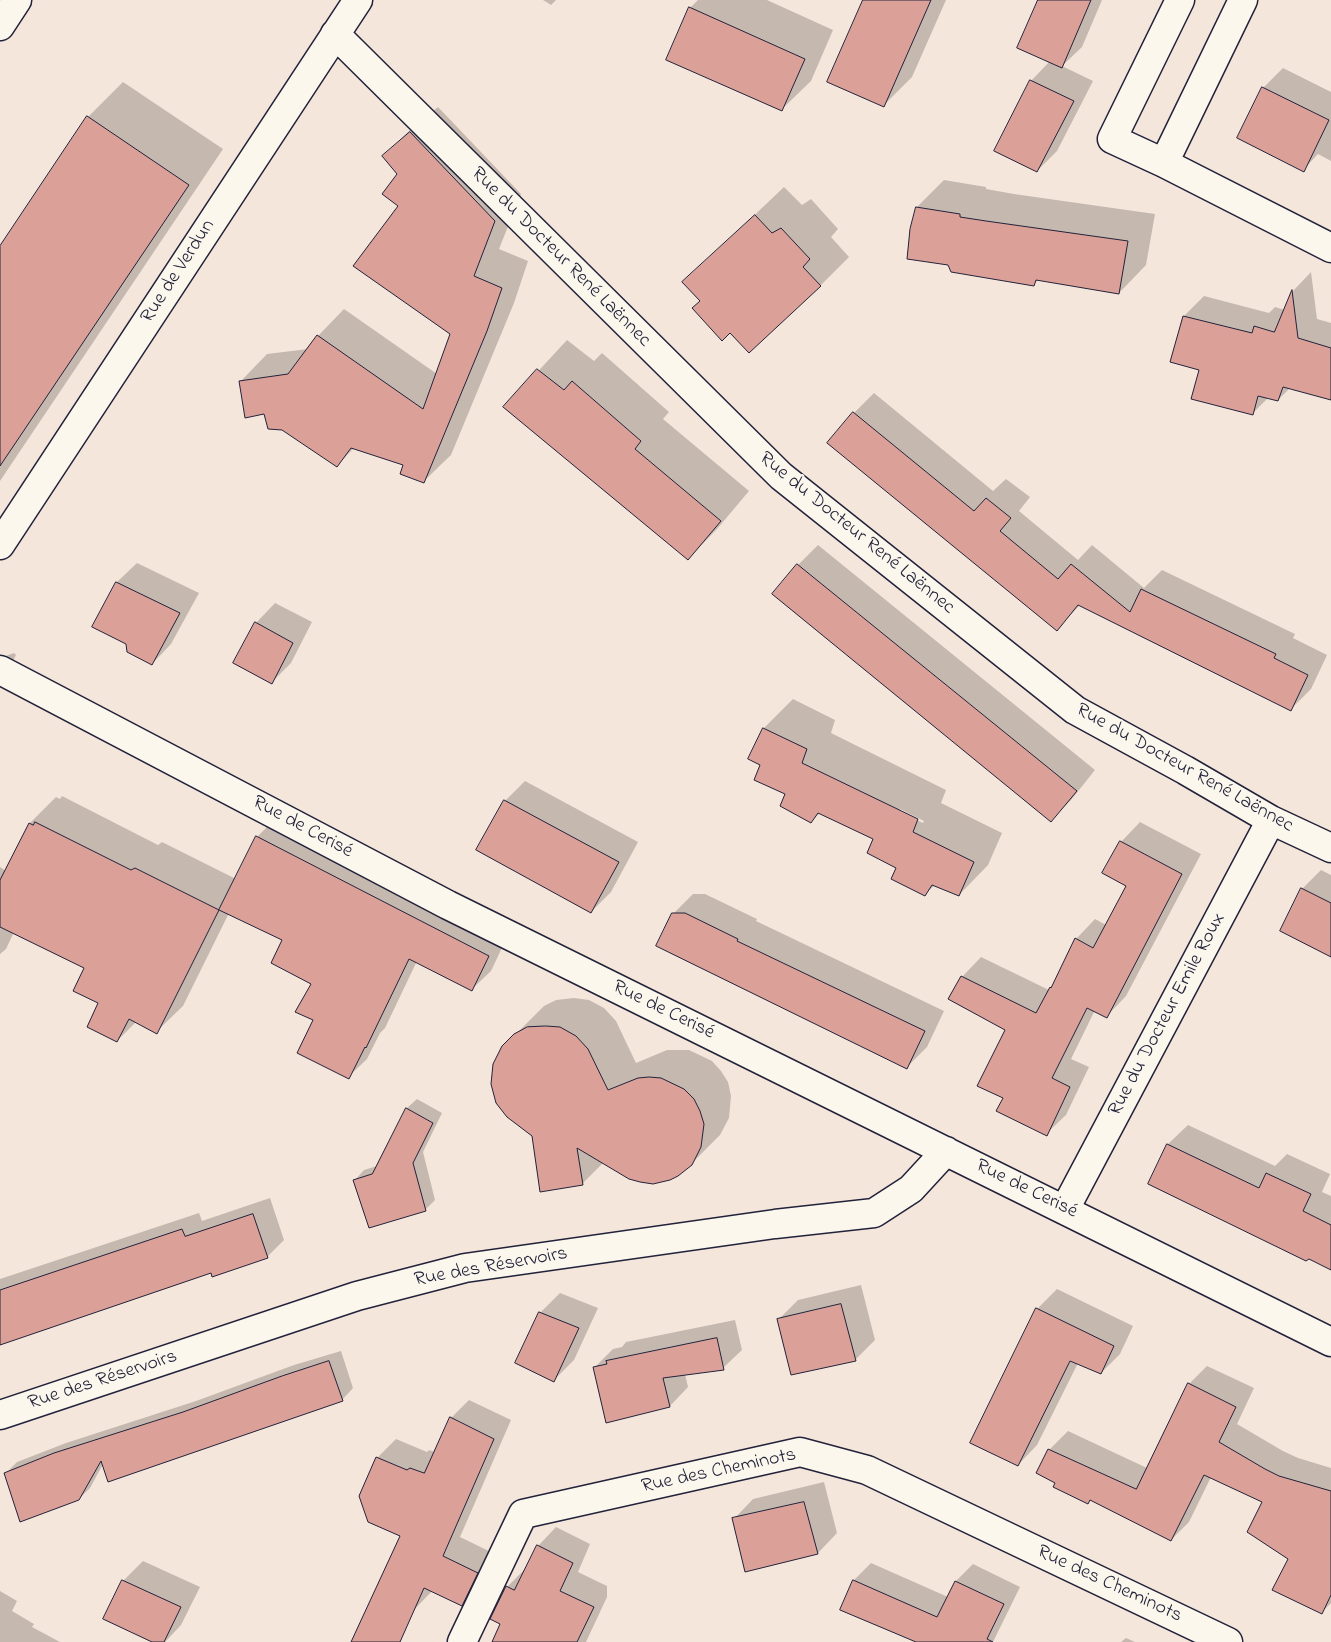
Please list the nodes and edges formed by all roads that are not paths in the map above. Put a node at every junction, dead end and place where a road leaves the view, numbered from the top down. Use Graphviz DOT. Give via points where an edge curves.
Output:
graph roads {
  1 [pos="17,0"];
  2 [pos="358,0"];
  3 [pos="1180,0"];
  4 [pos="1243,0"];
  5 [pos="0,26"];
  6 [pos="335,34"];
  7 [pos="1164,163"];
  8 [pos="1331,248"];
  9 [pos="0,545"];
  10 [pos="0,670"];
  11 [pos="1271,820"];
  12 [pos="1331,848"];
  13 [pos="946,1151"];
  14 [pos="1065,1209"];
  15 [pos="1331,1342"];
  16 [pos="0,1415"];
  17 [pos="462,1642"];
  18 [pos="1228,1642"];
  1 -- 5 [label="street"];
  2 -- 6 [label="street, Rue de Verdun"];
  3 -- 7 [label="street" via="1112,139"];
  4 -- 7 [label="street"];
  6 -- 9 [label="street, Rue de Verdun"];
  6 -- 11 [label="street, Rue du Docteur René Laënnec" via="781,476 1075,710"];
  7 -- 8 [label="street"];
  10 -- 13 [label="street, Rue de Cerisé" via="439,900"];
  11 -- 12 [label="street, Rue du Docteur René Laënnec"];
  11 -- 14 [label="street, Rue du Docteur Emile Roux"];
  13 -- 14 [label="street, Rue de Cerisé"];
  13 -- 16 [label="street, Rue des Réservoirs" via="911,1189 874,1213 465,1268 357,1296"];
  14 -- 15 [label="street, Rue de Cerisé"];
  17 -- 18 [label="street, Rue des Cheminots" via="523,1514 800,1452 867,1470"];
}
